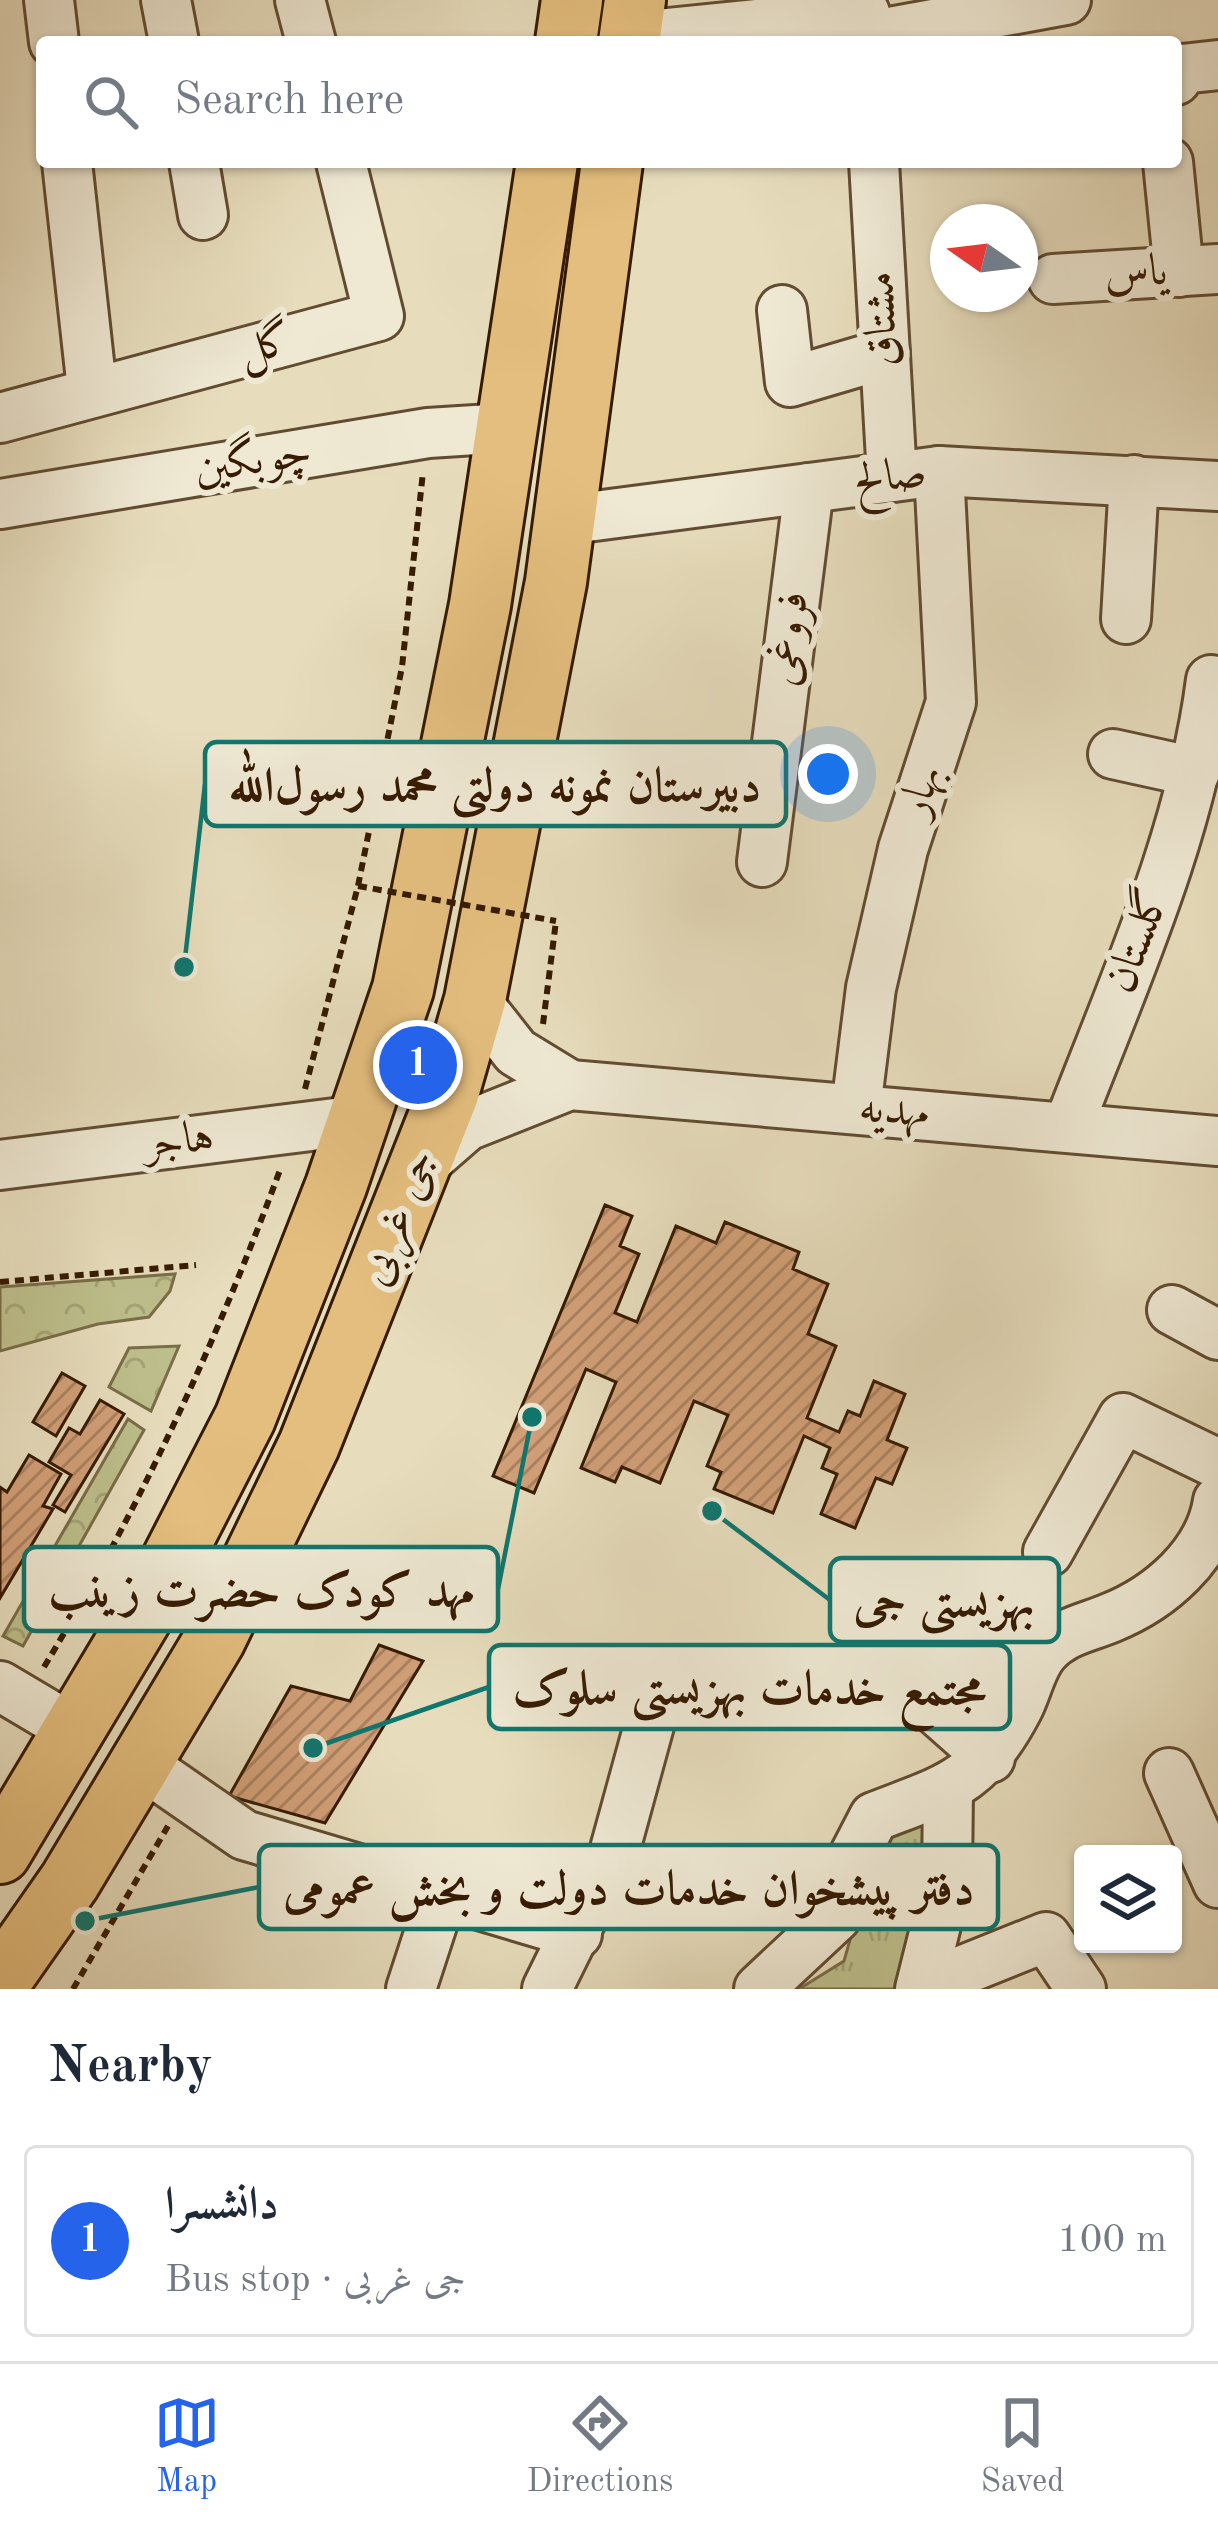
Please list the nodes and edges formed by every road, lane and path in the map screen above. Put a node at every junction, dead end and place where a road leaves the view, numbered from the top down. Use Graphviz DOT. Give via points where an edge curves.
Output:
graph roads {
  1 [pos="50,0"];
  2 [pos="166,0"];
  3 [pos="300,0"];
  4 [pos="572,0"];
  5 [pos="1066,0"];
  6 [pos="866,23"];
  7 [pos="631,26"];
  8 [pos="53,36"];
  9 [pos="173,36"];
  10 [pos="309,36"];
  11 [pos="567,36"];
  12 [pos="1218,65"];
  13 [pos="1182,71"];
  14 [pos="68,168"];
  15 [pos="195,168"];
  16 [pos="342,168"];
  17 [pos="547,168"];
  18 [pos="611,168"];
  19 [pos="874,168"];
  20 [pos="1170,168"];
  21 [pos="203,215"];
  22 [pos="1198,270"];
  23 [pos="1053,279"];
  24 [pos="782,310"];
  25 [pos="885,354"];
  26 [pos="92,389"];
  27 [pos="0,418"];
  28 [pos="507,428"];
  29 [pos="428,433"];
  30 [pos="916,474"];
  31 [pos="1134,479"];
  32 [pos="1218,486"];
  33 [pos="809,488"];
  34 [pos="0,504"];
  35 [pos="564,520"];
  36 [pos="1126,619"];
  37 [pos="1211,680"];
  38 [pos="1205,751"];
  39 [pos="1113,754"];
  40 [pos="761,862"];
  41 [pos="358,886"];
  42 [pos="475,1000"];
  43 [pos="554,1074"];
  44 [pos="856,1108"];
  45 [pos="359,1120"];
  46 [pos="1068,1127"];
  47 [pos="295,1128"];
  48 [pos="1218,1141"];
  49 [pos="0,1165"];
  50 [pos="420,1167"];
  51 [pos="196,1265"];
  52 [pos="0,1282"];
  53 [pos="1172,1310"];
  54 [pos="1218,1335"];
  55 [pos="1218,1465"];
  56 [pos="1213,1533"];
  57 [pos="1048,1552"];
  58 [pos="1000,1620"];
  59 [pos="1042,1653"];
  60 [pos="662,1678"];
  61 [pos="911,1688"];
  62 [pos="12,1693"];
  63 [pos="74,1730"];
  64 [pos="990,1758"];
  65 [pos="1169,1773"];
  66 [pos="154,1774"];
  67 [pos="948,1788"];
  68 [pos="0,1853"];
  69 [pos="1218,1883"];
  70 [pos="442,1894"];
  71 [pos="577,1934"];
  72 [pos="12,1979"];
  73 [pos="921,1988"];
  74 [pos="74,1989"];
  75 [pos="411,1989"];
  76 [pos="547,1989"];
  77 [pos="759,1989"];
  78 [pos="1081,1989"];
  1 -- 8 [label="street"];
  2 -- 9 [label="street"];
  3 -- 10 [label="street"];
  4 -- 11 [label="main road"];
  5 -- 6 [label="street"];
  6 -- 7 [label="street"];
  12 -- 13 [label="street"];
  14 -- 26 [label="street"];
  15 -- 21 [label="street"];
  16 -- 26 [label="street, گل" via="379,316"];
  17 -- 28 [label="main road, جی غربی"];
  18 -- 35 [label="main road, جی غربی"];
  19 -- 25 [label="street, مشتاق"];
  20 -- 22 [label="street"];
  22 -- 23 [label="street, یاس"];
  24 -- 25 [label="street" via="790,382"];
  25 -- 30 [label="street, مشتاق"];
  26 -- 27 [label="street, گل"];
  28 -- 29 [label="street, چوبگین"];
  28 -- 45 [label="main road, جی غربی" via="403,989"];
  29 -- 34 [label="street, چوبگین"];
  29 -- 41 [label="path" via="402,667"];
  30 -- 31 [label="street, صالح"];
  30 -- 33 [label="street, صالح"];
  30 -- 44 [label="street, بهار" via="951,702 897,872"];
  31 -- 32 [label="street, صالح"];
  31 -- 36 [label="street"];
  33 -- 35 [label="street, صالح"];
  33 -- 40 [label="street, فروغی"];
  35 -- 42 [label="main road, جی غربی"];
  37 -- 38 [label="street, گلستان"];
  38 -- 39 [label="street"];
  38 -- 46 [label="street, گلستان"];
  41 -- 43 [label="path, bridge" via="556,921"];
  41 -- 47 [label="path"];
  42 -- 43 [label="street" via="516,1052"];
  42 -- 50 [label="main road, جی غربی"];
  43 -- 44 [label="street, مهدیه"];
  43 -- 50 [label="street" via="467,1126"];
  44 -- 46 [label="street, مهدیه"];
  45 -- 47 [label="street, هاجر"];
  45 -- 63 [label="main road, جی غربی" via="245,1418 152,1601"];
  46 -- 48 [label="street, مهدیه"];
  47 -- 49 [label="street, هاجر"];
  47 -- 62 [label="path" via="248,1258 162,1450"];
  50 -- 66 [label="main road, جی غربی" via="309,1445"];
  51 -- 52 [label="path"];
  53 -- 54 [label="street"];
  55 -- 57 [label="street" via="1123,1418"];
  56 -- 59 [label="street" via="1174,1579"];
  58 -- 59 [label="street"];
  59 -- 64 [label="street"];
  60 -- 71 [label="street" via="614,1853"];
  61 -- 64 [label="street"];
  62 -- 63 [label="street"];
  63 -- 68 [label="main road, جی غربی"];
  64 -- 67 [label="street"];
  65 -- 69 [label="street"];
  66 -- 70 [label="street" via="244,1835"];
  66 -- 72 [label="main road, جی غربی" via="70,1882"];
  66 -- 74 [label="path"];
  67 -- 73 [label="street" via="947,1881"];
  67 -- 77 [label="street" via="874,1817 844,1873 836,1917"];
  70 -- 71 [label="street"];
  70 -- 75 [label="street"];
  71 -- 76 [label="street"];
  73 -- 78 [label="street" via="1046,1937"];
}
